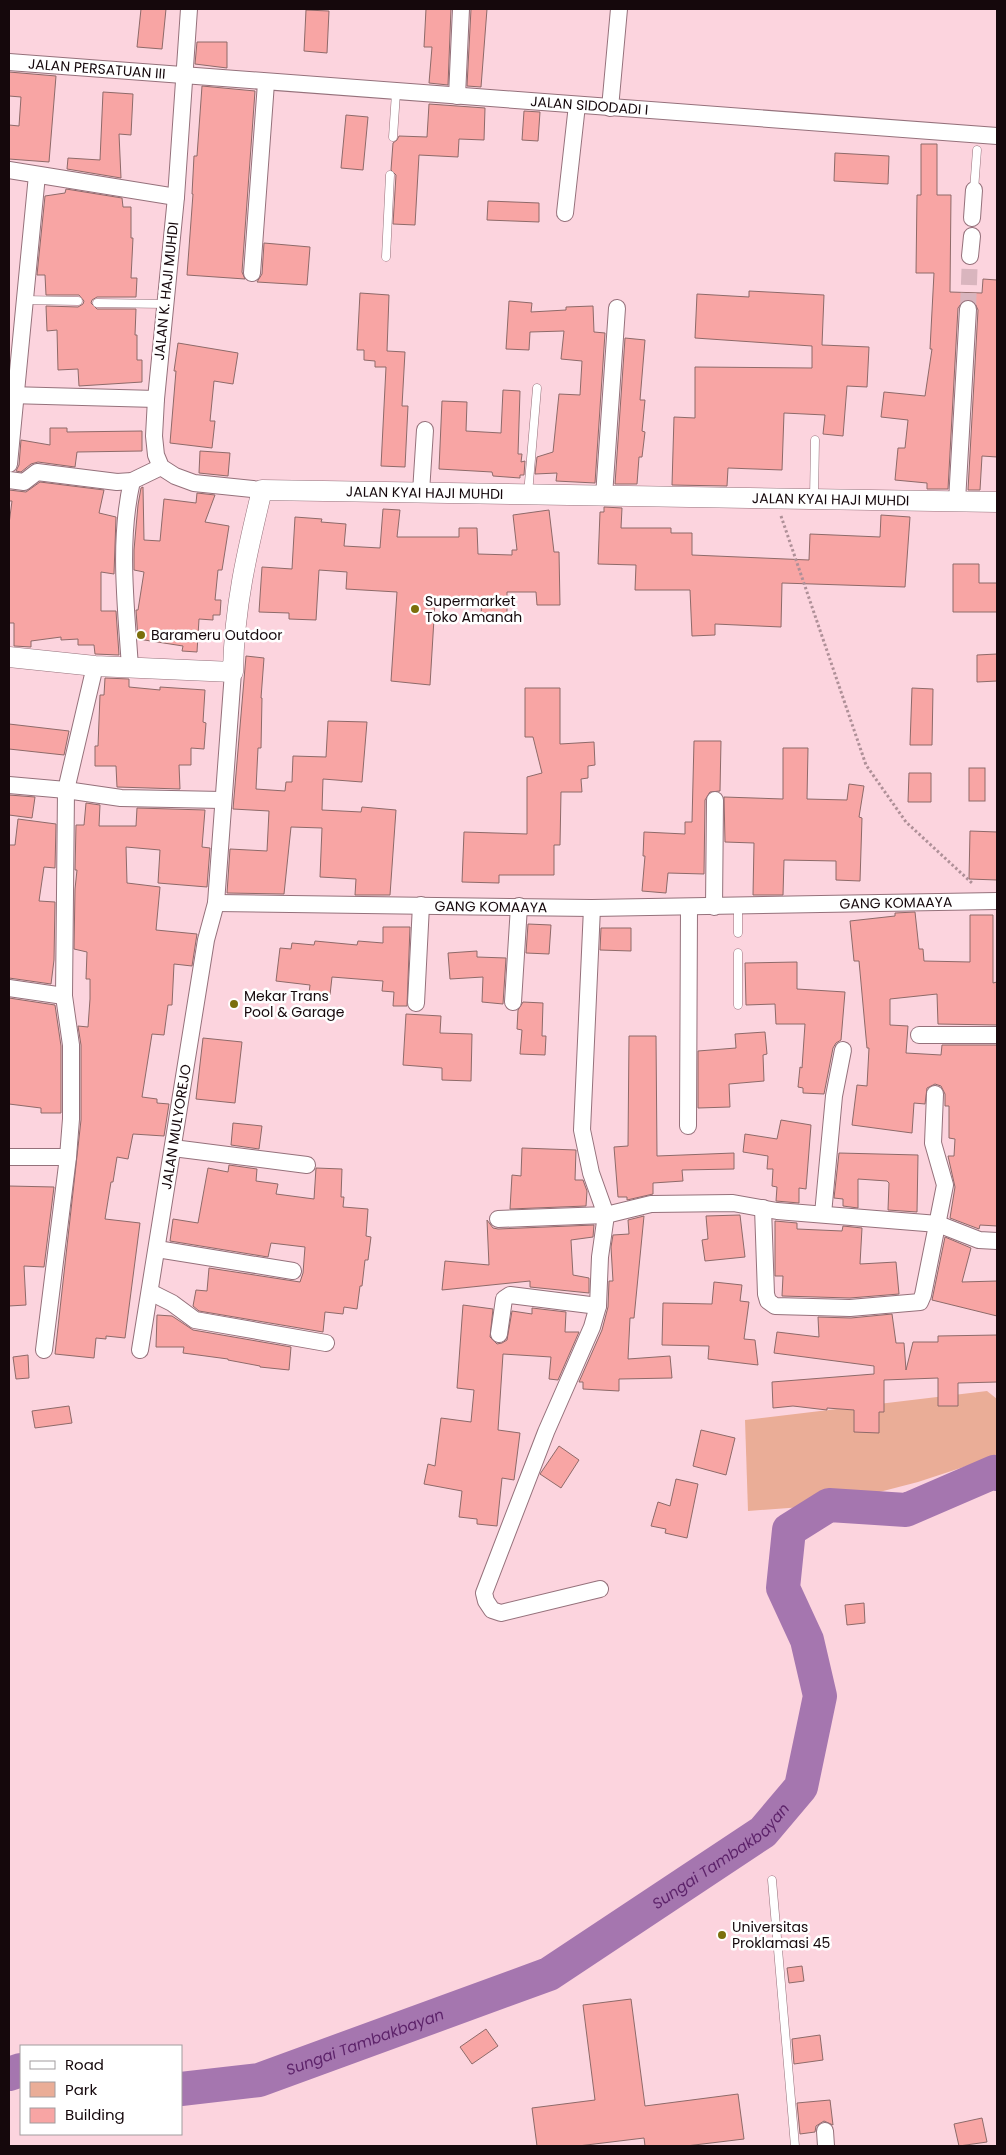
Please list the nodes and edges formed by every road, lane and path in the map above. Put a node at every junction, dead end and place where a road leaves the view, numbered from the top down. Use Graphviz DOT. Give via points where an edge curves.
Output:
graph roads {
  1 [pos="189,9"];
  2 [pos="461,9"];
  3 [pos="619,9"];
  4 [pos="9,62"];
  5 [pos="183,75"];
  6 [pos="266,83"];
  7 [pos="396,93"];
  8 [pos="457,96"];
  9 [pos="576,105"];
  10 [pos="610,108"];
  11 [pos="997,136"];
  12 [pos="393,137"];
  13 [pos="977,150"];
  14 [pos="9,170"];
  15 [pos="37,175"];
  16 [pos="390,175"];
  17 [pos="974,190"];
  18 [pos="176,197"];
  19 [pos="565,213"];
  20 [pos="972,218"];
  21 [pos="972,236"];
  22 [pos="970,256"];
  23 [pos="386,257"];
  24 [pos="252,273"];
  25 [pos="24,300"];
  26 [pos="78,301"];
  27 [pos="97,303"];
  28 [pos="165,304"];
  29 [pos="617,308"];
  30 [pos="968,310"];
  31 [pos="537,388"];
  32 [pos="11,396"];
  33 [pos="156,399"];
  34 [pos="425,430"];
  35 [pos="815,440"];
  36 [pos="9,464"];
  37 [pos="161,466"];
  38 [pos="9,480"];
  39 [pos="132,481"];
  40 [pos="262,490"];
  41 [pos="422,492"];
  42 [pos="528,494"];
  43 [pos="604,496"];
  44 [pos="775,498"];
  45 [pos="814,499"];
  46 [pos="958,502"];
  47 [pos="997,502"];
  48 [pos="9,658"];
  49 [pos="95,666"];
  50 [pos="130,667"];
  51 [pos="233,672"];
  52 [pos="9,786"];
  53 [pos="66,790"];
  54 [pos="222,800"];
  55 [pos="715,800"];
  56 [pos="994,902"];
  57 [pos="216,903"];
  58 [pos="421,905"];
  59 [pos="519,906"];
  60 [pos="690,907"];
  61 [pos="714,907"];
  62 [pos="738,907"];
  63 [pos="592,908"];
  64 [pos="738,933"];
  65 [pos="738,953"];
  66 [pos="9,988"];
  67 [pos="64,996"];
  68 [pos="513,1002"];
  69 [pos="416,1004"];
  70 [pos="738,1005"];
  71 [pos="919,1035"];
  72 [pos="997,1035"];
  73 [pos="843,1050"];
  74 [pos="935,1094"];
  75 [pos="688,1126"];
  76 [pos="173,1148"];
  77 [pos="9,1157"];
  78 [pos="68,1157"];
  79 [pos="307,1165"];
  80 [pos="764,1208"];
  81 [pos="606,1214"];
  82 [pos="823,1214"];
  83 [pos="498,1219"];
  84 [pos="938,1224"];
  85 [pos="997,1241"];
  86 [pos="157,1249"];
  87 [pos="293,1271"];
  88 [pos="150,1292"];
  89 [pos="598,1306"];
  90 [pos="500,1334"];
  91 [pos="326,1343"];
  92 [pos="44,1350"];
  93 [pos="140,1350"];
  94 [pos="600,1589"];
  95 [pos="772,1880"];
  96 [pos="795,2146"];
  1 -- 5 [label="street, JALAN K. HAJI MUHDI"];
  2 -- 8 [label="street"];
  3 -- 10 [label="street"];
  4 -- 5 [label="street, JALAN PERSATUAN III"];
  5 -- 6 [label="street, JALAN SIDODADI I"];
  5 -- 18 [label="street, JALAN K. HAJI MUHDI"];
  6 -- 7 [label="street, JALAN SIDODADI I"];
  6 -- 24 [label="street"];
  7 -- 8 [label="street, JALAN SIDODADI I"];
  7 -- 12 [label="lane"];
  8 -- 9 [label="street, JALAN SIDODADI I"];
  9 -- 10 [label="street, JALAN SIDODADI I"];
  9 -- 19 [label="street"];
  10 -- 11 [label="street, JALAN SIDODADI I"];
  13 -- 17 [label="lane"];
  14 -- 15 [label="street"];
  15 -- 18 [label="street"];
  15 -- 25 [label="street"];
  16 -- 23 [label="lane"];
  17 -- 20 [label="street"];
  18 -- 28 [label="street, JALAN K. HAJI MUHDI"];
  21 -- 22 [label="street"];
  25 -- 26 [label="lane"];
  25 -- 32 [label="street"];
  27 -- 28 [label="lane"];
  28 -- 33 [label="street, JALAN K. HAJI MUHDI"];
  29 -- 43 [label="street"];
  30 -- 46 [label="street"];
  31 -- 42 [label="lane"];
  32 -- 33 [label="street"];
  32 -- 36 [label="street"];
  33 -- 37 [label="street, JALAN K. HAJI MUHDI" via="154,436"];
  34 -- 41 [label="street"];
  35 -- 45 [label="lane"];
  37 -- 39 [label="street"];
  37 -- 40 [label="street" via="174,476 194,483"];
  38 -- 39 [label="street" via="24,482 37,472"];
  39 -- 50 [label="street" via="126,506 124,544"];
  40 -- 41 [label="street, JALAN KYAI HAJI MUHDI"];
  40 -- 51 [label="street" via="238,601"];
  41 -- 42 [label="street, JALAN KYAI HAJI MUHDI"];
  42 -- 43 [label="street, JALAN KYAI HAJI MUHDI"];
  43 -- 44 [label="street, JALAN KYAI HAJI MUHDI"];
  44 -- 45 [label="street, JALAN KYAI HAJI MUHDI"];
  44 -- 56 [label="path" via="866,765 906,822"];
  45 -- 46 [label="street, JALAN KYAI HAJI MUHDI"];
  46 -- 47 [label="street, JALAN KYAI HAJI MUHDI"];
  48 -- 49 [label="street"];
  49 -- 50 [label="street"];
  49 -- 53 [label="street"];
  50 -- 51 [label="street"];
  51 -- 54 [label="street"];
  52 -- 53 [label="street"];
  53 -- 54 [label="street" via="129,799"];
  53 -- 67 [label="street"];
  54 -- 57 [label="street"];
  55 -- 61 [label="street"];
  56 -- 62 [label="street, GANG KOMAAYA"];
  57 -- 58 [label="street, GANG KOMAAYA"];
  57 -- 76 [label="street, JALAN MULYOREJO" via="206,940"];
  58 -- 59 [label="street, GANG KOMAAYA"];
  58 -- 69 [label="street"];
  59 -- 63 [label="street, GANG KOMAAYA"];
  59 -- 68 [label="street"];
  60 -- 61 [label="street, GANG KOMAAYA"];
  60 -- 63 [label="street, GANG KOMAAYA"];
  60 -- 75 [label="street"];
  61 -- 62 [label="street, GANG KOMAAYA"];
  62 -- 64 [label="lane"];
  63 -- 81 [label="street" via="582,1130 591,1173"];
  65 -- 70 [label="lane"];
  66 -- 67 [label="street"];
  67 -- 78 [label="street" via="70,1045"];
  71 -- 72 [label="street"];
  73 -- 82 [label="street" via="834,1096"];
  74 -- 84 [label="street" via="933,1143 945,1185"];
  76 -- 79 [label="street"];
  76 -- 86 [label="street, JALAN MULYOREJO"];
  77 -- 78 [label="street"];
  78 -- 92 [label="street"];
  80 -- 81 [label="street" via="733,1203 650,1204"];
  80 -- 82 [label="street"];
  80 -- 84 [label="street" via="766,1294 768,1302 775,1306 850,1308 920,1302"];
  81 -- 83 [label="street"];
  81 -- 89 [label="street"];
  82 -- 84 [label="street"];
  84 -- 85 [label="street" via="979,1240"];
  86 -- 87 [label="street"];
  86 -- 88 [label="street, JALAN MULYOREJO"];
  88 -- 91 [label="street" via="195,1320"];
  88 -- 93 [label="street, JALAN MULYOREJO"];
  89 -- 90 [label="street" via="510,1295 504,1299"];
  89 -- 94 [label="street" via="484,1593 492,1610 501,1613"];
  95 -- 96 [label="lane"];
}
